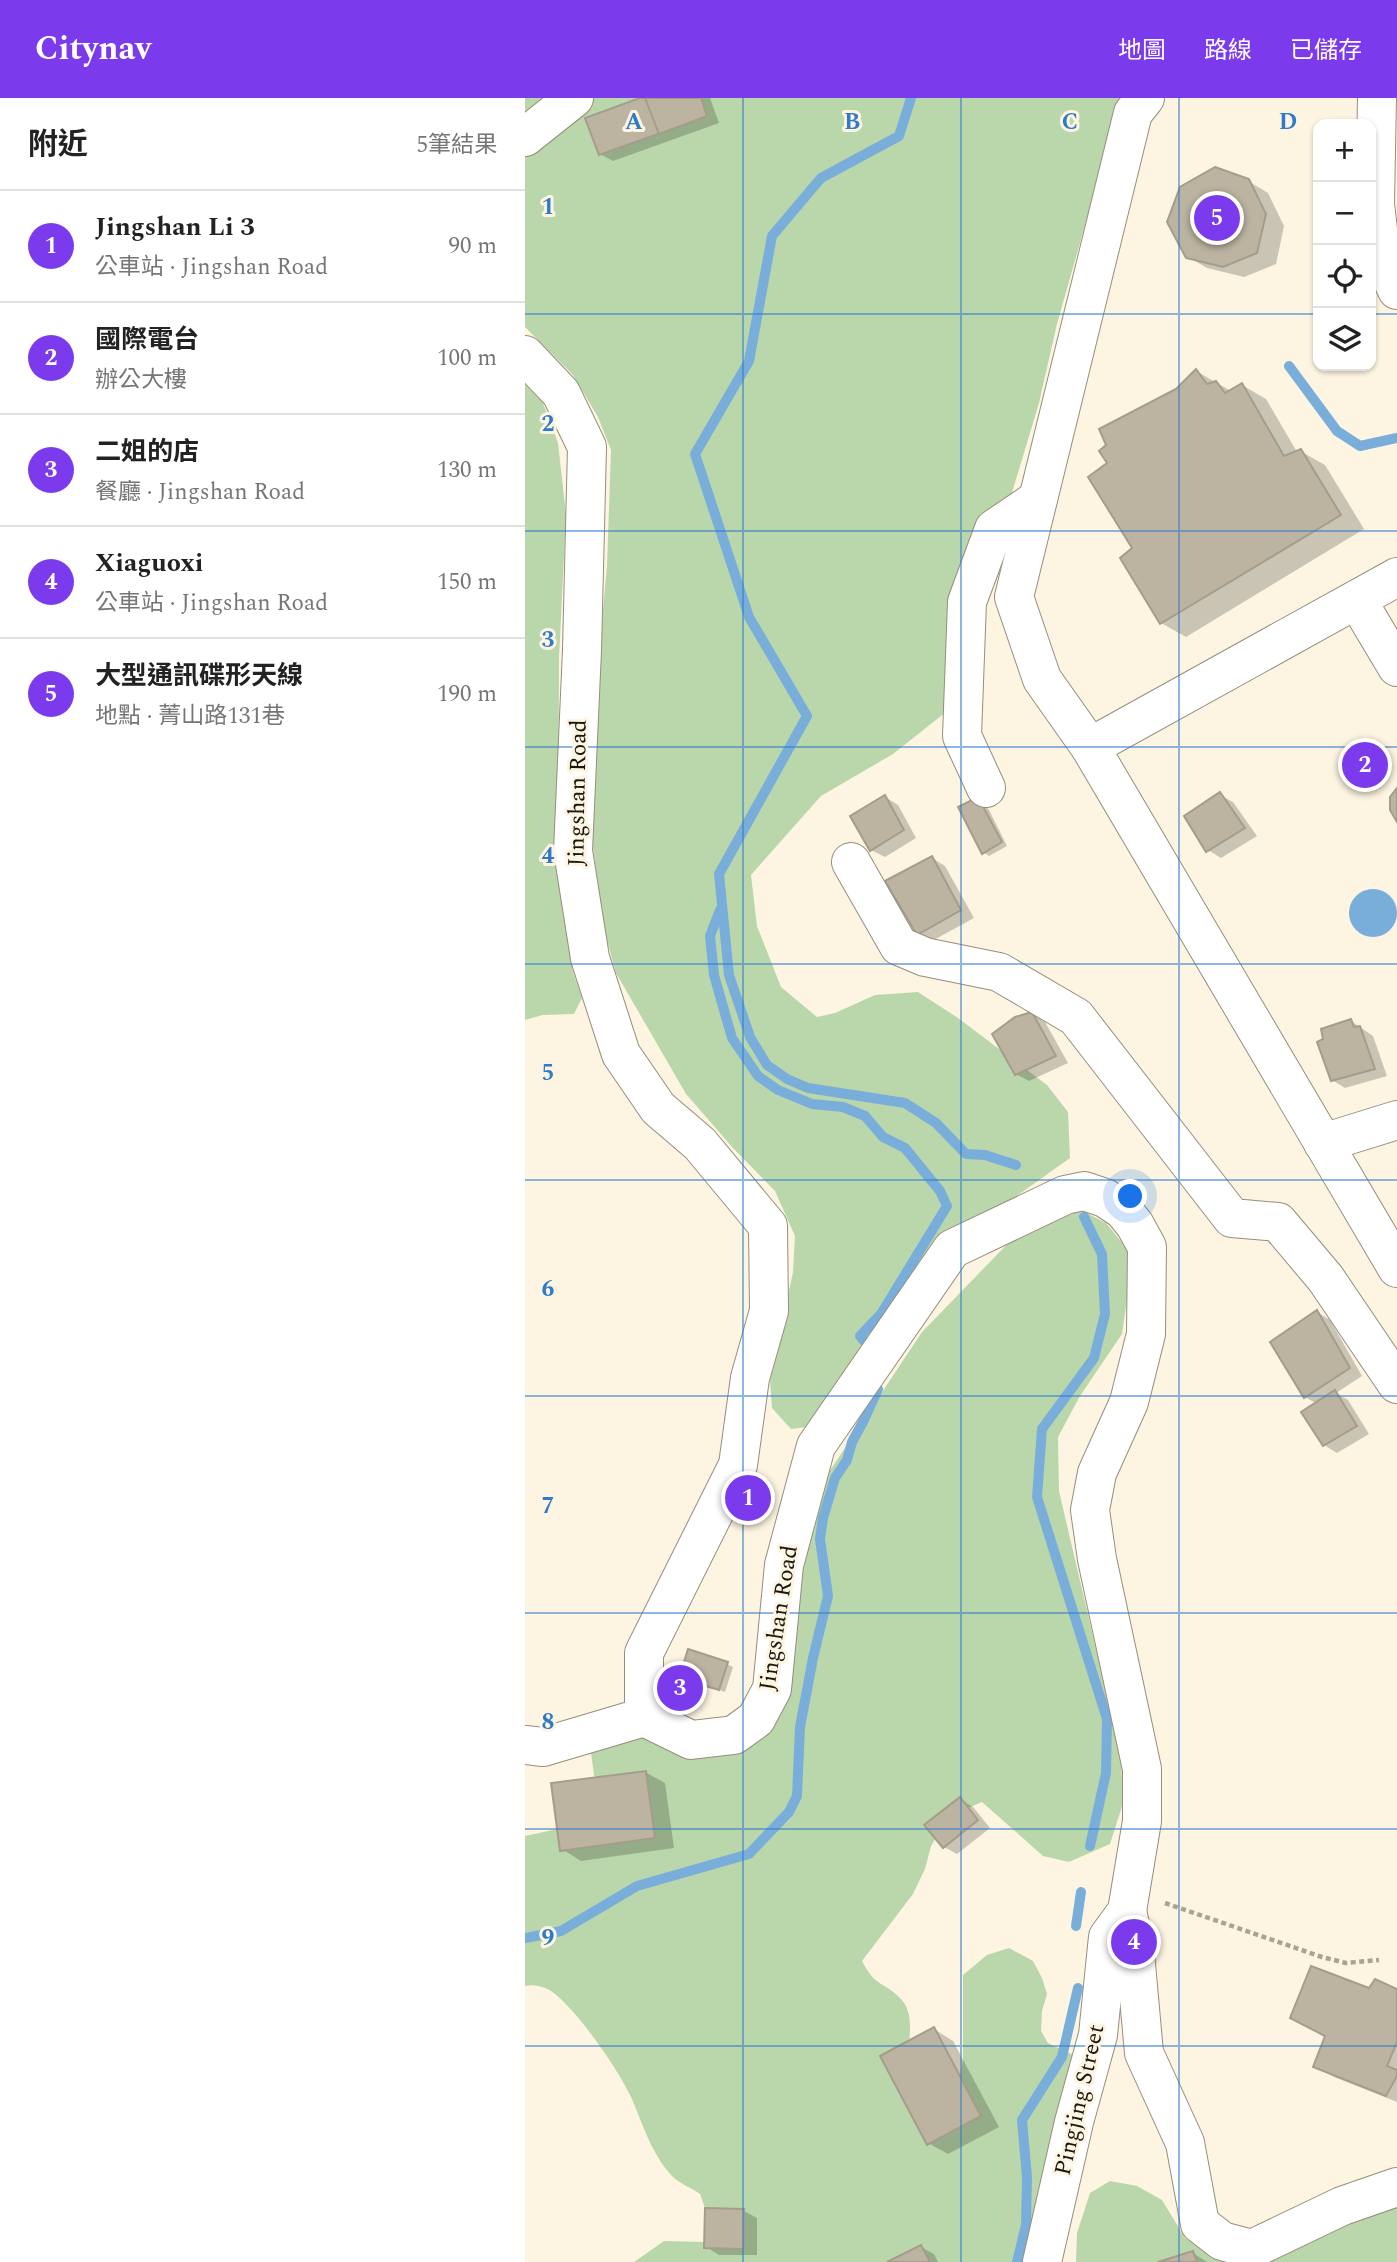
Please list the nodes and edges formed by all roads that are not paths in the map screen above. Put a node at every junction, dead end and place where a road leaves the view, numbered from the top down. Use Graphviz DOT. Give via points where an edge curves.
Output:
graph roads {
  1 [pos="574,98"];
  2 [pos="1145,98"];
  3 [pos="1377,98"];
  4 [pos="525,137"];
  5 [pos="1397,290"];
  6 [pos="525,355"];
  7 [pos="1038,499"];
  8 [pos="1397,577"];
  9 [pos="1357,600"];
  10 [pos="1397,667"];
  11 [pos="1090,747"];
  12 [pos="986,788"];
  13 [pos="851,862"];
  14 [pos="1397,1120"];
  15 [pos="1323,1143"];
  16 [pos="1397,1268"];
  17 [pos="1397,1384"];
  18 [pos="644,1717"];
  19 [pos="525,1745"];
  20 [pos="1131,1916"];
  21 [pos="1397,2187"];
  22 [pos="1042,2262"];
  1 -- 4 [label="street"];
  2 -- 7 [label="street" via="1133,113"];
  3 -- 5 [label="street" via="1375,204 1381,256"];
  6 -- 18 [label="street, Jingshan Road" via="561,393 587,447 573,852 590,958 621,1054 658,1108 700,1144 768,1226 769,1311 750,1378 738,1465 644,1653"];
  7 -- 11 [label="street" via="1014,597 1042,679"];
  7 -- 12 [label="street" via="994,529 967,602 962,736"];
  8 -- 9 [label="street"];
  9 -- 10 [label="street"];
  9 -- 11 [label="street"];
  11 -- 15 [label="street"];
  13 -- 17 [label="street" via="899,946 925,957 999,972 1076,1017 1232,1218 1278,1222 1326,1279"];
  14 -- 15 [label="street"];
  15 -- 16 [label="street"];
  18 -- 19 [label="street" via="543,1747"];
  18 -- 20 [label="street, Jingshan Road" via="691,1740 734,1735 756,1719 772,1689 783,1565 816,1446 952,1249 1065,1195 1084,1191 1105,1198 1123,1210 1147,1247 1146,1334 1129,1402 1097,1473 1090,1510 1142,1769 1142,1821"];
  20 -- 21 [label="street" via="1144,2053 1185,2143 1200,2224 1222,2241 1252,2249 1342,2206"];
  20 -- 22 [label="street, Pingjing Street" via="1074,2122"];
}
